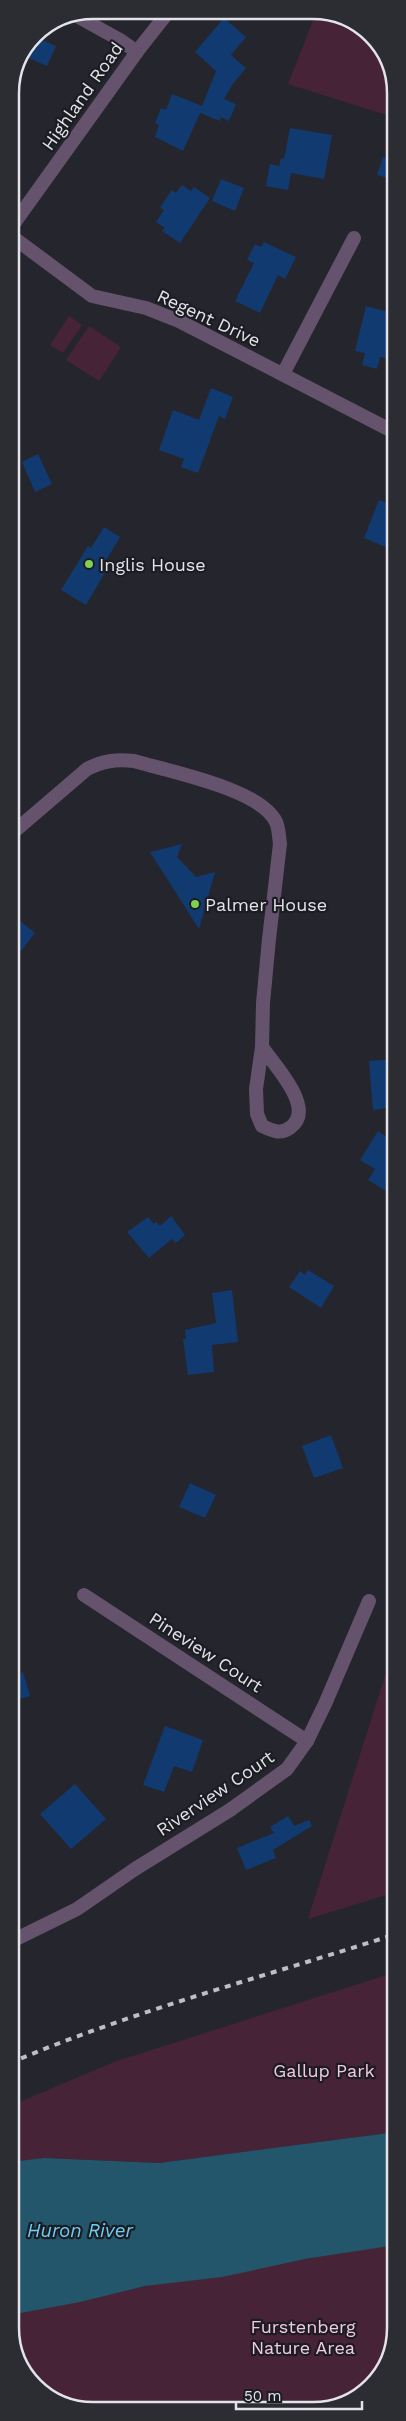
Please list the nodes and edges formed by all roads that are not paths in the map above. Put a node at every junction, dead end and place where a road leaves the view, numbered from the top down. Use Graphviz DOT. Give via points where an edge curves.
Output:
graph roads {
  1 [pos="163,19"];
  2 [pos="83,20"];
  3 [pos="136,52"];
  4 [pos="19,216"];
  5 [pos="354,238"];
  6 [pos="19,242"];
  7 [pos="283,374"];
  8 [pos="387,428"];
  9 [pos="19,827"];
  10 [pos="262,1047"];
  11 [pos="84,1595"];
  12 [pos="369,1601"];
  13 [pos="307,1741"];
  14 [pos="19,1938"];
  1 -- 3 [label="street, Highland Road"];
  2 -- 3 [label="street"];
  3 -- 4 [label="street, Highland Road"];
  5 -- 7 [label="street"];
  6 -- 7 [label="street, Regent Drive" via="92,296 146,308 179,321"];
  7 -- 8 [label="street, Regent Drive"];
  9 -- 10 [label="street" via="87,769 116,759 134,761 244,794 264,806 276,822 280,844 263,1003"];
  10 -- 10 [label="street" via="256,1089 257,1114 262,1126 273,1132 285,1132 295,1124 300,1111 297,1097"];
  11 -- 13 [label="street, Pineview Court"];
  12 -- 13 [label="street, Riverview Court"];
  13 -- 14 [label="street, Riverview Court" via="287,1769 266,1786 77,1910"];
}
